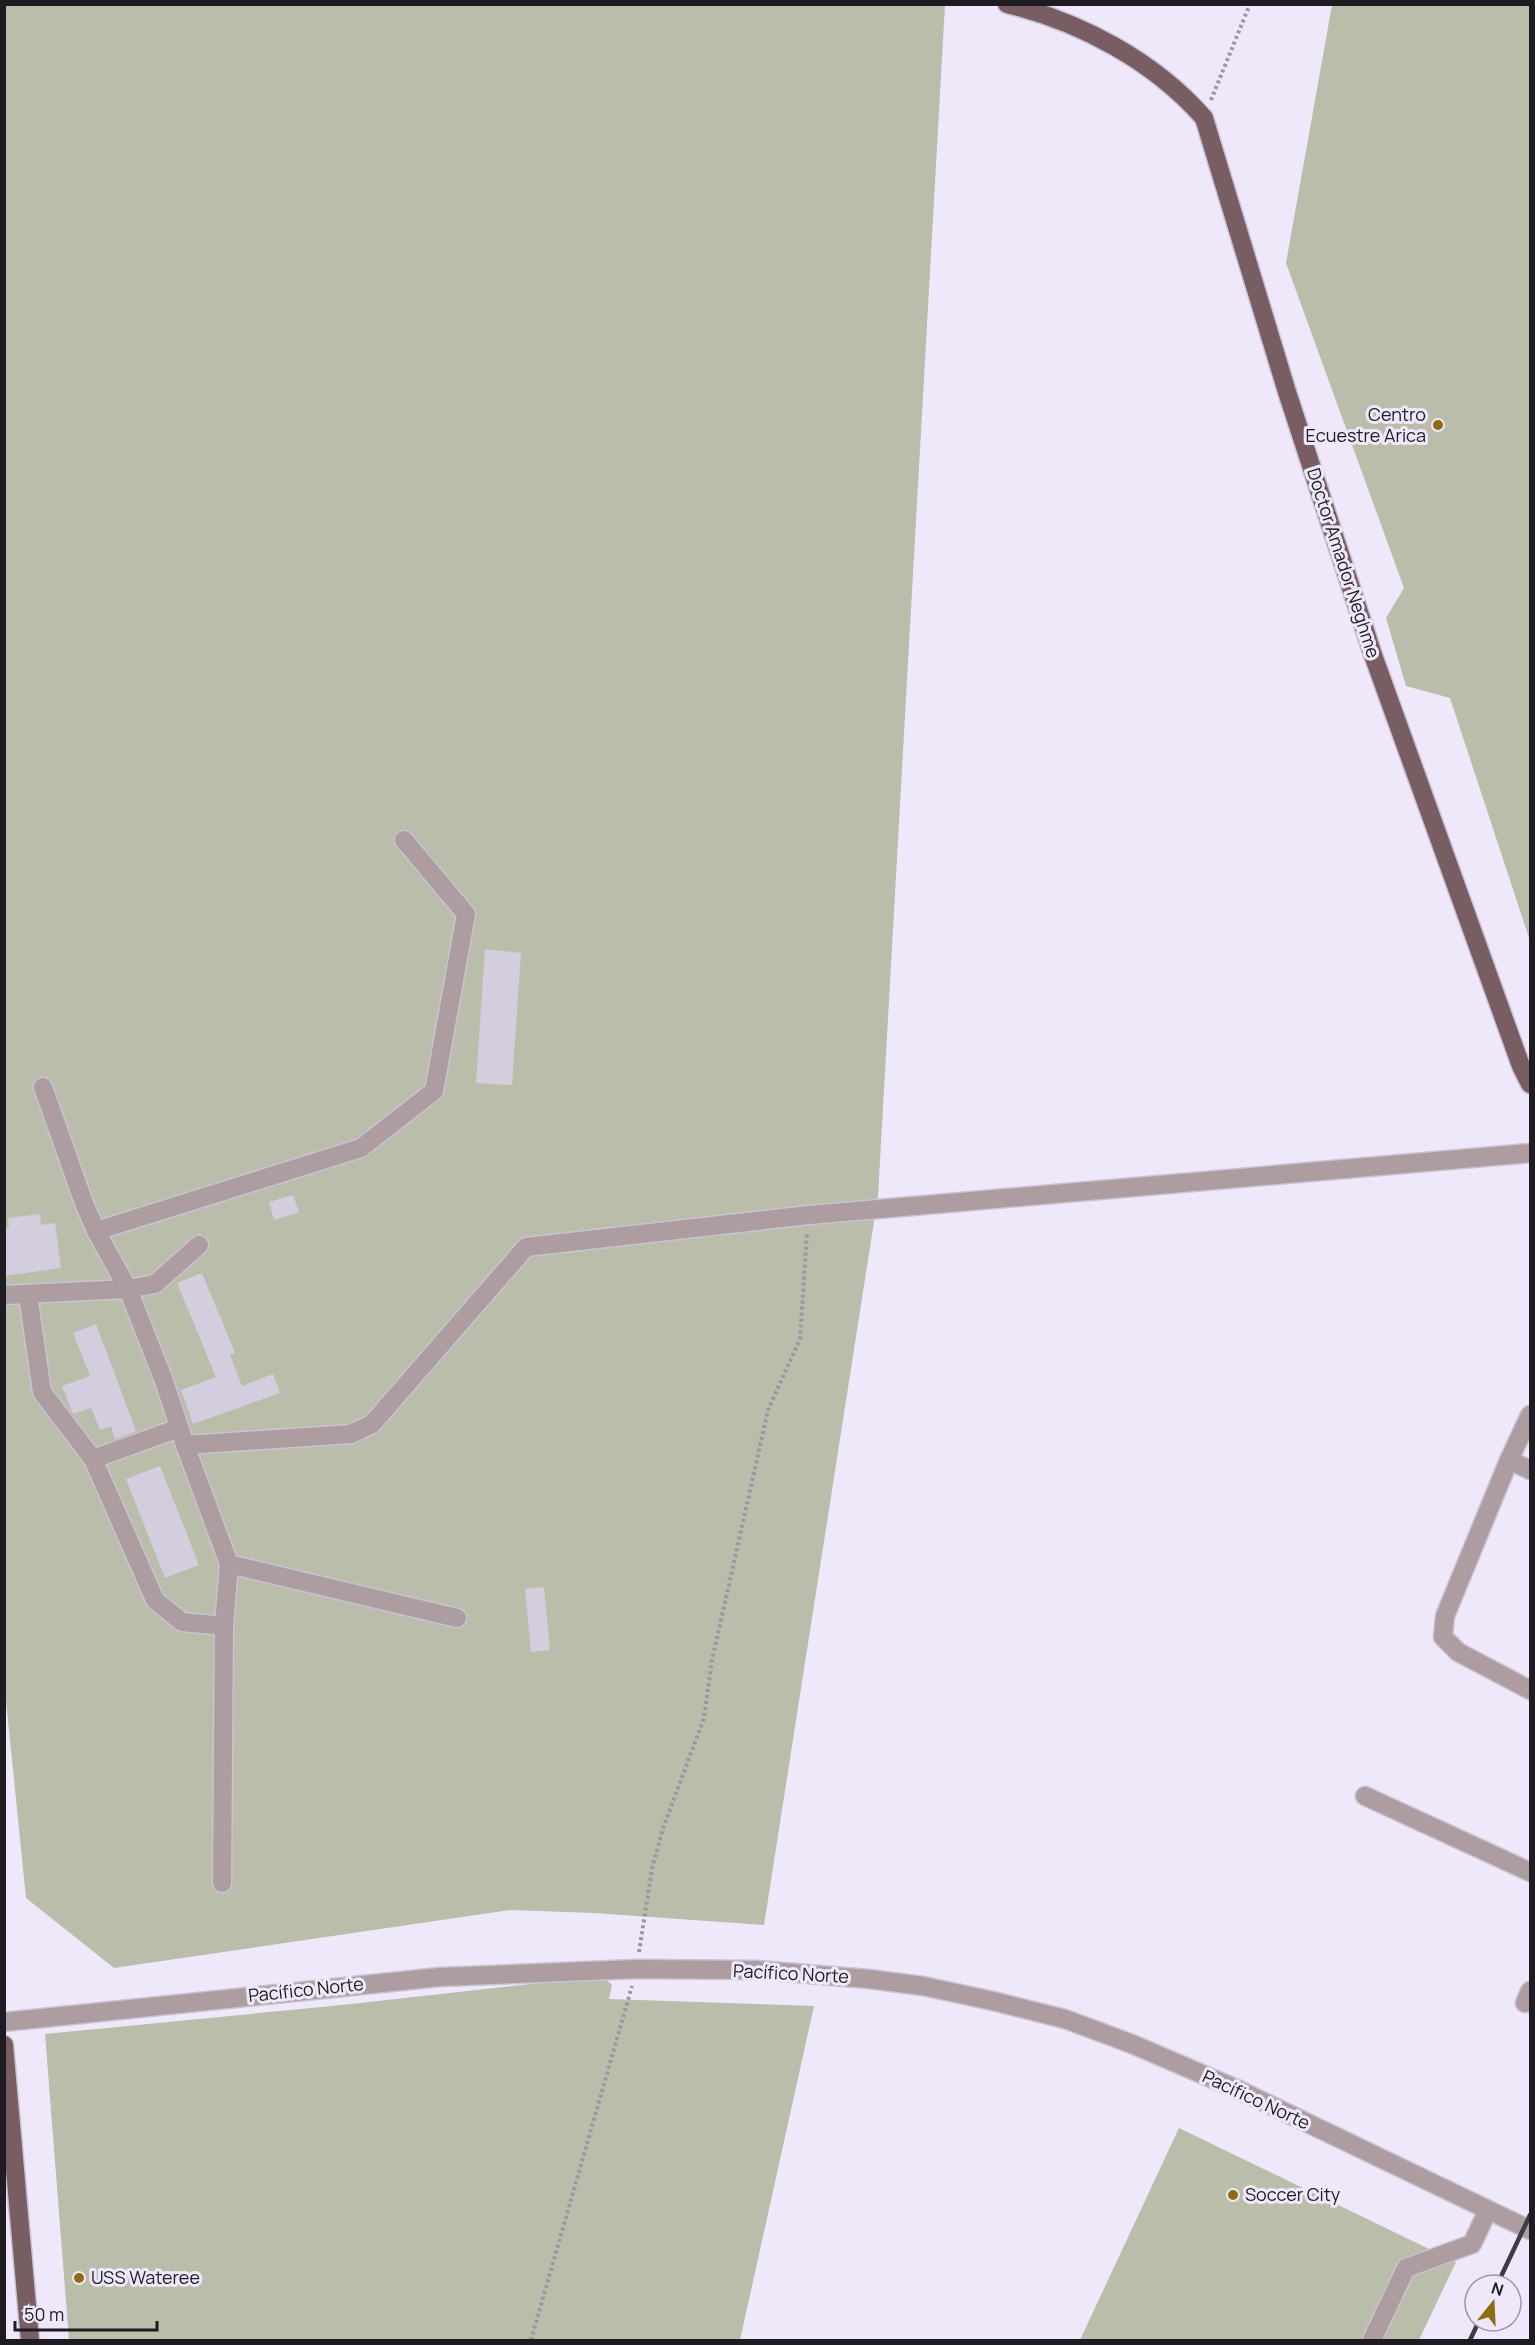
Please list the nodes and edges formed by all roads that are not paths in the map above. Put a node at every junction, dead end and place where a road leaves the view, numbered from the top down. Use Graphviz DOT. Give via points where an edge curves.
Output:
graph roads {
  1 [pos="1007,4"];
  2 [pos="404,840"];
  3 [pos="1530,1084"];
  4 [pos="43,1087"];
  5 [pos="1530,1153"];
  6 [pos="96,1231"];
  7 [pos="199,1245"];
  8 [pos="128,1290"];
  9 [pos="4,1295"];
  10 [pos="28,1295"];
  11 [pos="1530,1415"];
  12 [pos="182,1437"];
  13 [pos="93,1459"];
  14 [pos="1509,1460"];
  15 [pos="1530,1470"];
  16 [pos="230,1564"];
  17 [pos="457,1618"];
  18 [pos="224,1626"];
  19 [pos="1530,1690"];
  20 [pos="1365,1796"];
  21 [pos="1530,1872"];
  22 [pos="222,1883"];
  23 [pos="4,2022"];
  24 [pos="4,2045"];
  25 [pos="1488,2210"];
  26 [pos="1530,2230"];
  27 [pos="30,2340"];
  28 [pos="1372,2340"];
  1 -- 3 [label="main road, Doctor Amador Neghme" via="1056,18 1099,39 1183,94 1204,118 1287,392 1373,655"];
  2 -- 6 [label="street" via="466,914 434,1091 361,1148"];
  4 -- 6 [label="street"];
  5 -- 12 [label="street" via="809,1215 526,1247 372,1424 351,1434"];
  6 -- 8 [label="street"];
  7 -- 8 [label="street" via="155,1284"];
  8 -- 10 [label="street"];
  8 -- 12 [label="street"];
  9 -- 10 [label="street"];
  10 -- 13 [label="street" via="42,1392"];
  11 -- 14 [label="street"];
  12 -- 13 [label="street"];
  12 -- 16 [label="street"];
  13 -- 18 [label="street" via="155,1600 182,1622"];
  14 -- 15 [label="street"];
  14 -- 19 [label="street" via="1445,1616 1443,1637 1458,1652"];
  16 -- 17 [label="street"];
  16 -- 18 [label="street"];
  18 -- 22 [label="street"];
  20 -- 21 [label="street"];
  23 -- 25 [label="street, Pacífico Norte" via="429,1978 636,1969 758,1970 869,1979 993,2001 1065,2019 1132,2044 1239,2090"];
  24 -- 27 [label="main road"];
  25 -- 26 [label="street, Pacífico Norte"];
  25 -- 28 [label="street" via="1472,2244 1406,2268"];
}
